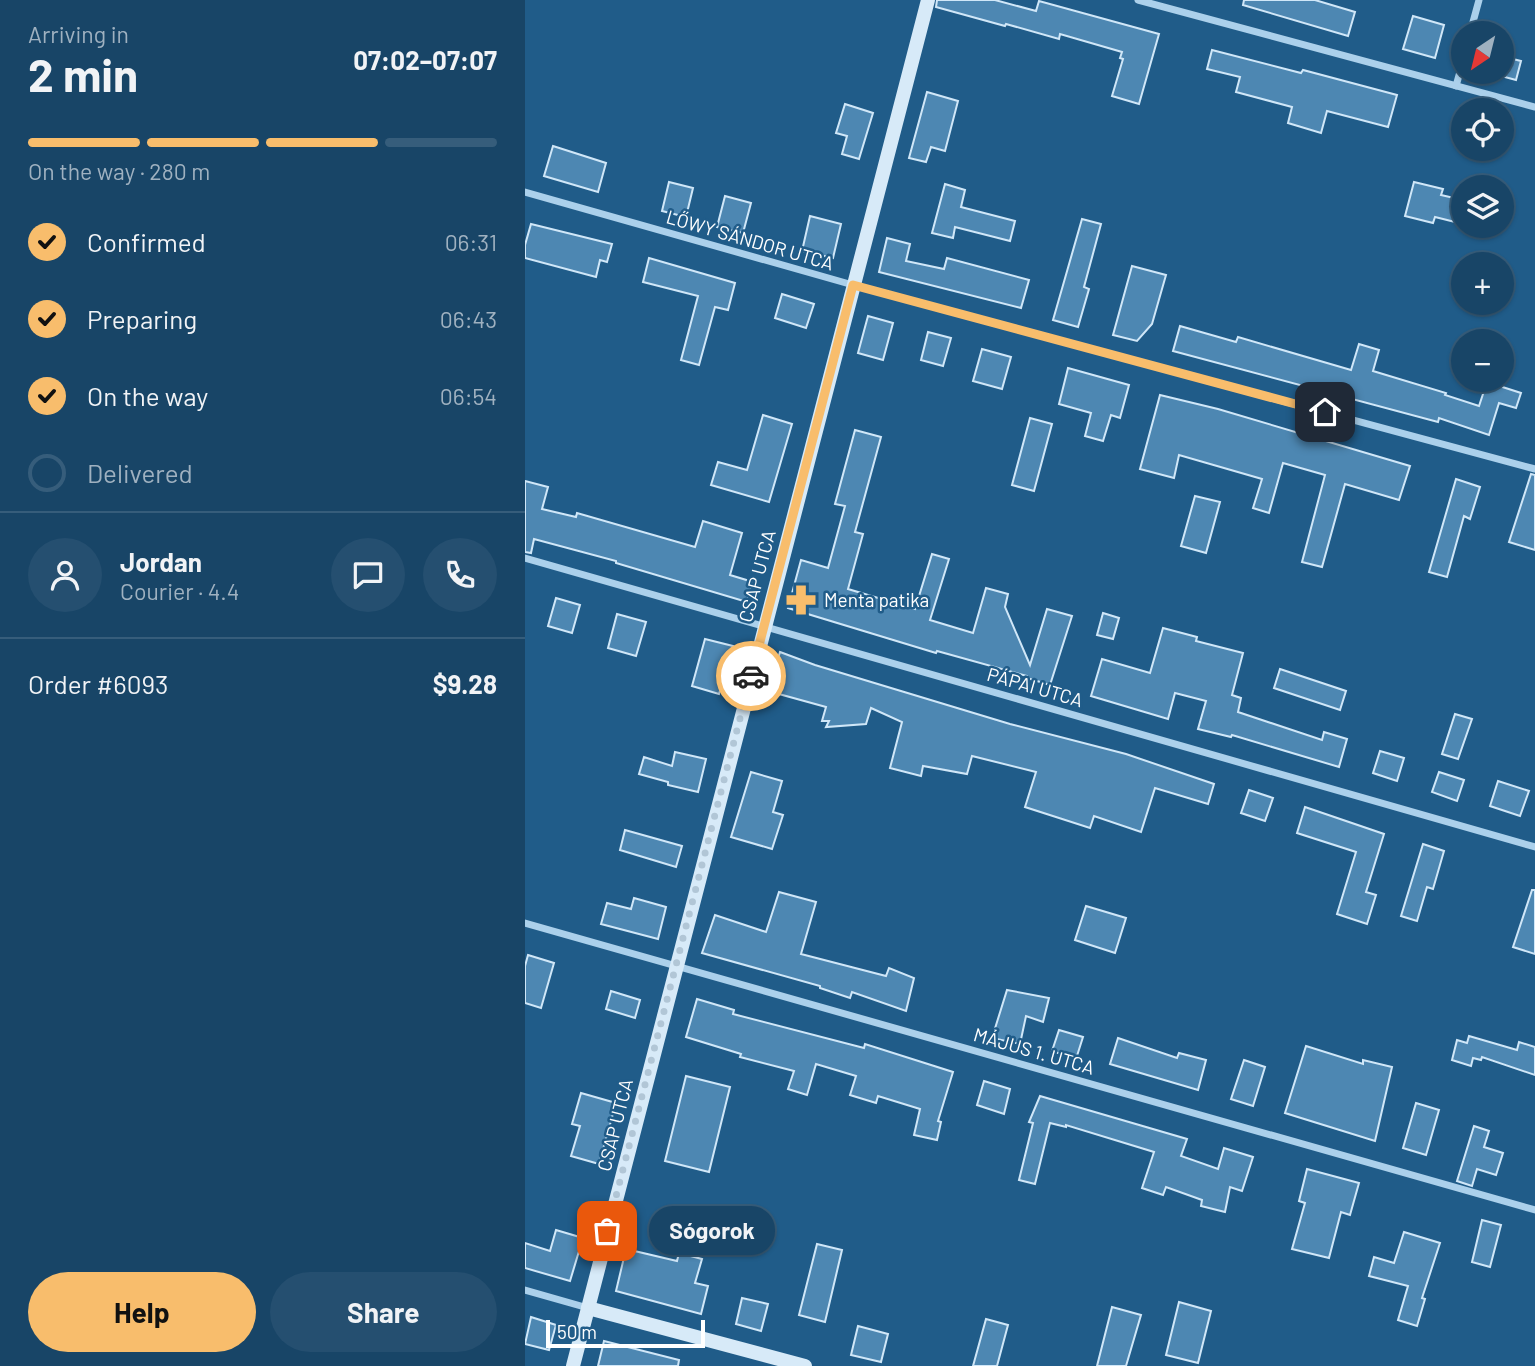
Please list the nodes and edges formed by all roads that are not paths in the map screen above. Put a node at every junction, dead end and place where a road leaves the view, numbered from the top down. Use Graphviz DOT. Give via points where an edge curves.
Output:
graph roads {
  1 [pos="928,0"];
  2 [pos="1138,0"];
  3 [pos="1479,0"];
  4 [pos="1473,21"];
  5 [pos="1456,86"];
  6 [pos="1535,107"];
  7 [pos="525,192"];
  8 [pos="853,285"];
  9 [pos="1535,469"];
  10 [pos="525,558"];
  11 [pos="765,625"];
  12 [pos="1535,847"];
  13 [pos="525,923"];
  14 [pos="676,966"];
  15 [pos="1535,1210"];
  16 [pos="525,1290"];
  17 [pos="588,1308"];
  18 [pos="573,1366"];
  19 [pos="804,1366"];
  1 -- 8 [label="street, CSAP UTCA"];
  2 -- 5 [label="street"];
  3 -- 4 [label="street"];
  5 -- 6 [label="street"];
  7 -- 8 [label="street, LŐWY SÁNDOR UTCA"];
  8 -- 9 [label="street, LŐWY SÁNDOR UTCA"];
  8 -- 11 [label="street, CSAP UTCA"];
  10 -- 11 [label="street, PÁPAI UTCA"];
  11 -- 12 [label="street, PÁPAI UTCA"];
  11 -- 14 [label="street, CSAP UTCA"];
  13 -- 14 [label="street, MÁJUS 1. UTCA"];
  14 -- 15 [label="street, MÁJUS 1. UTCA"];
  14 -- 17 [label="street, CSAP UTCA"];
  16 -- 17 [label="street"];
  17 -- 18 [label="street, CSAP UTCA"];
  17 -- 19 [label="street"];
}
